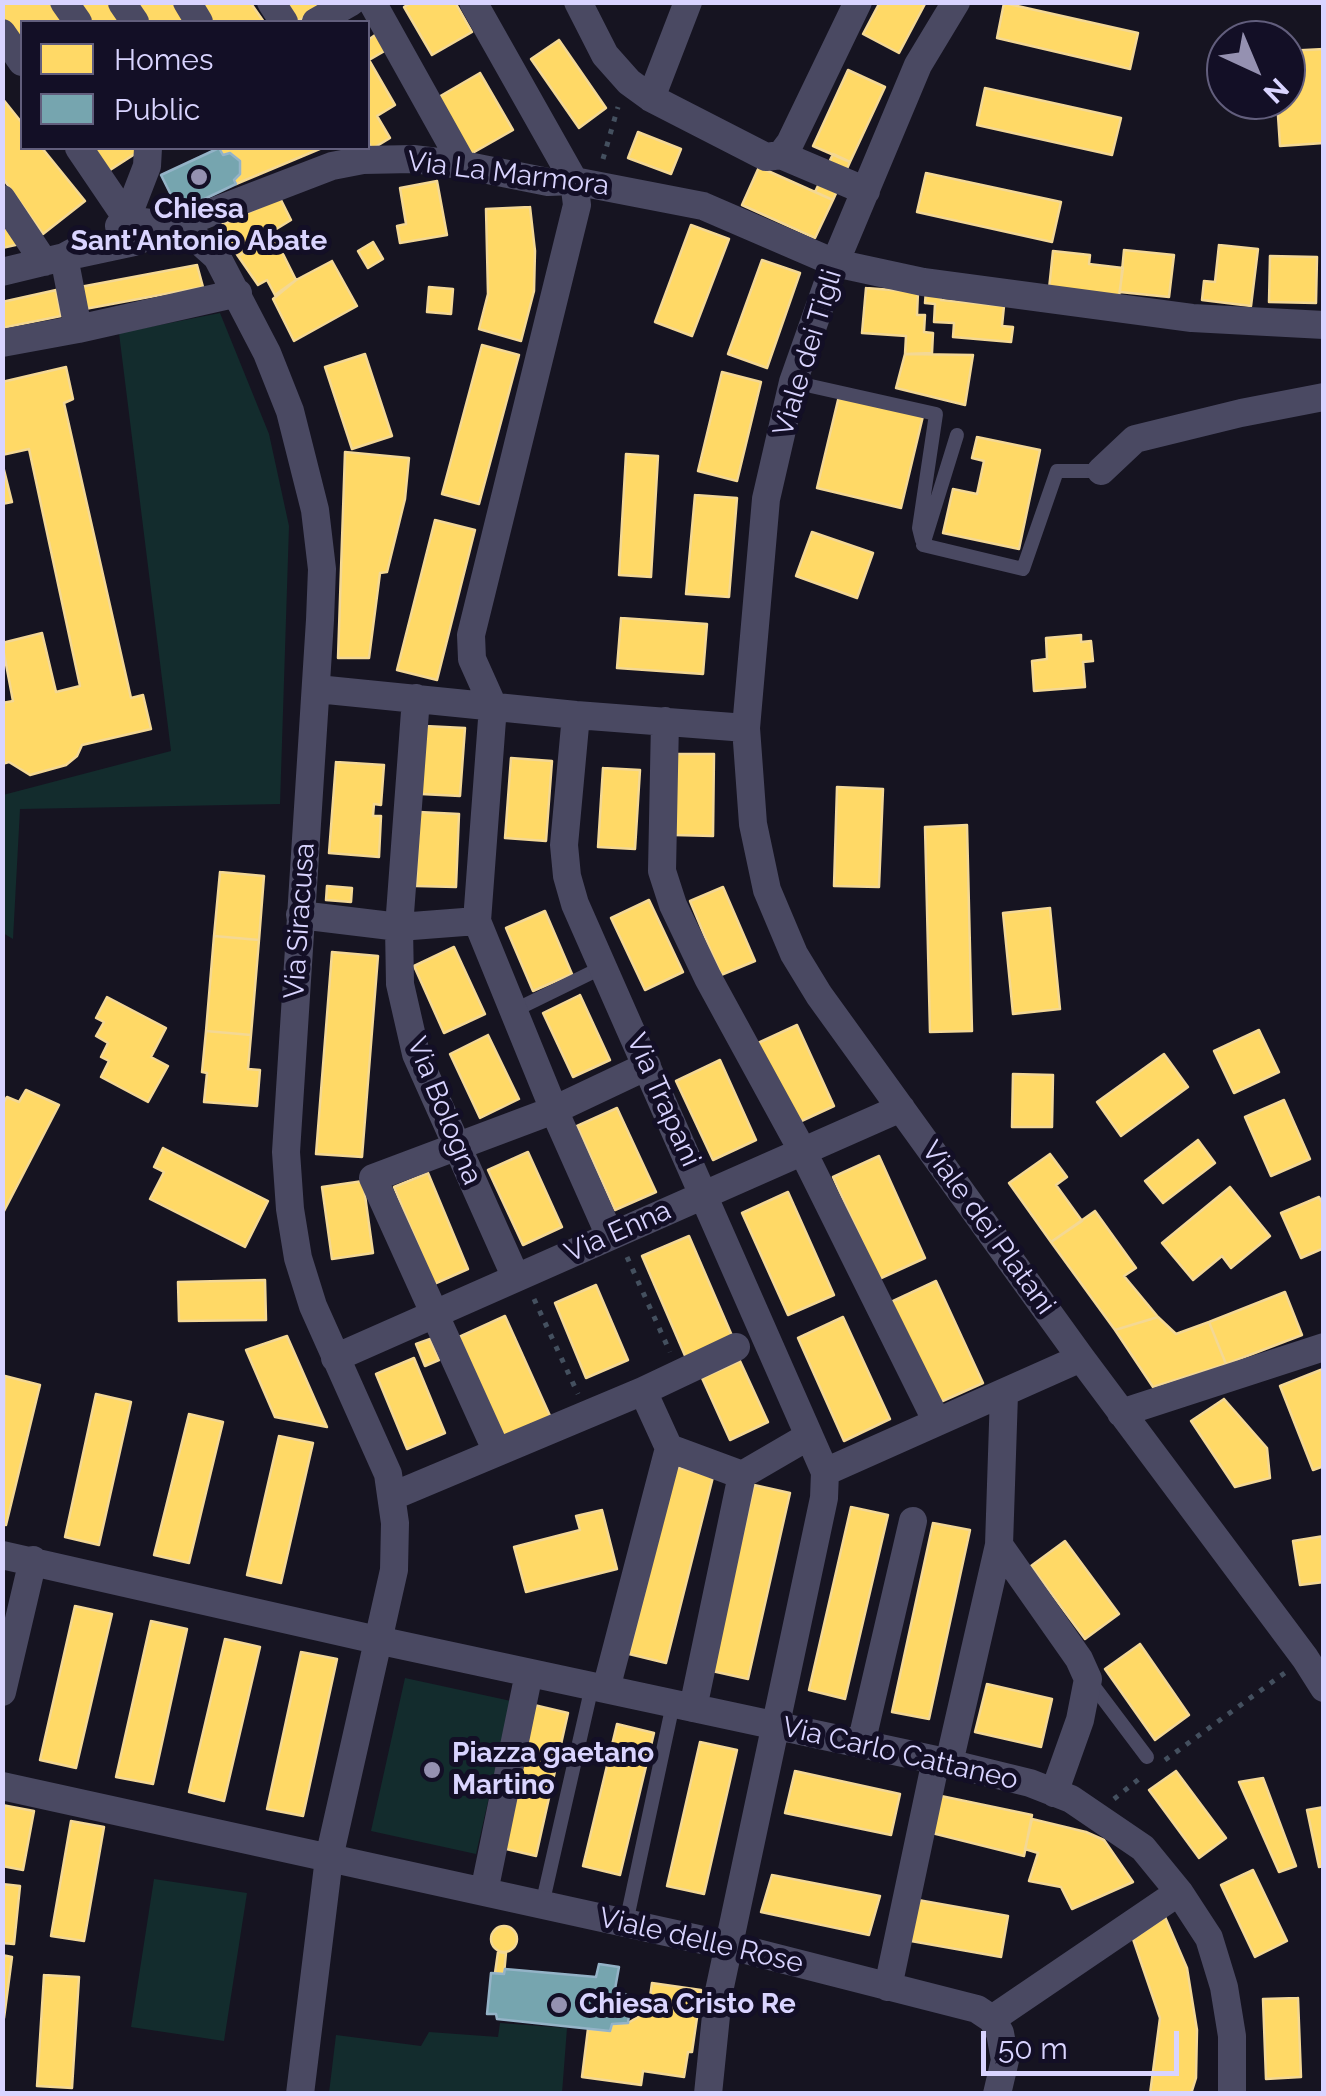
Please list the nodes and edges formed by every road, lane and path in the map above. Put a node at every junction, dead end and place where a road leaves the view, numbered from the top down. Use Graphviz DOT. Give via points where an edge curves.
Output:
graph roads {
  1 [pos="351,2"];
  2 [pos="372,2"];
  3 [pos="474,2"];
  4 [pos="578,2"];
  5 [pos="688,2"];
  6 [pos="858,2"];
  7 [pos="956,2"];
  8 [pos="320,20"];
  9 [pos="4,37"];
  10 [pos="20,59"];
  11 [pos="651,98"];
  12 [pos="616,111"];
  13 [pos="80,150"];
  14 [pos="359,154"];
  15 [pos="781,156"];
  16 [pos="148,157"];
  17 [pos="464,165"];
  18 [pos="586,183"];
  19 [pos="866,190"];
  20 [pos="2,199"];
  21 [pos="130,224"];
  22 [pos="172,226"];
  23 [pos="54,260"];
  24 [pos="836,263"];
  25 [pos="2,272"];
  26 [pos="238,293"];
  27 [pos="1324,305"];
  28 [pos="1292,322"];
  29 [pos="1324,326"];
  30 [pos="78,330"];
  31 [pos="2,343"];
  32 [pos="794,382"];
  33 [pos="1324,398"];
  34 [pos="957,435"];
  35 [pos="1102,471"];
  36 [pos="923,546"];
  37 [pos="317,688"];
  38 [pos="416,698"];
  39 [pos="494,706"];
  40 [pos="576,715"];
  41 [pos="666,720"];
  42 [pos="746,728"];
  43 [pos="300,915"];
  44 [pos="477,920"];
  45 [pos="398,927"];
  46 [pos="603,967"];
  47 [pos="513,1011"];
  48 [pos="648,1066"];
  49 [pos="901,1108"];
  50 [pos="554,1110"];
  51 [pos="457,1148"];
  52 [pos="802,1150"];
  53 [pos="704,1194"];
  54 [pos="618,1246"];
  55 [pos="525,1288"];
  56 [pos="436,1314"];
  57 [pos="736,1347"];
  58 [pos="1324,1347"];
  59 [pos="335,1358"];
  60 [pos="1081,1358"];
  61 [pos="680,1373"];
  62 [pos="643,1391"];
  63 [pos="1004,1394"];
  64 [pos="1122,1412"];
  65 [pos="588,1414"];
  66 [pos="937,1422"];
  67 [pos="810,1436"];
  68 [pos="669,1448"];
  69 [pos="498,1452"];
  70 [pos="825,1472"];
  71 [pos="742,1475"];
  72 [pos="393,1496"];
  73 [pos="913,1520"];
  74 [pos="999,1545"];
  75 [pos="2,1554"];
  76 [pos="33,1560"];
  77 [pos="377,1640"];
  78 [pos="1305,1658"];
  79 [pos="529,1672"];
  80 [pos="1088,1679"];
  81 [pos="599,1687"];
  82 [pos="1324,1688"];
  83 [pos="2,1692"];
  84 [pos="683,1706"];
  85 [pos="774,1726"];
  86 [pos="860,1744"];
  87 [pos="1165,1760"];
  88 [pos="942,1762"];
  89 [pos="1148,1764"];
  90 [pos="2,1786"];
  91 [pos="1054,1792"];
  92 [pos="1097,1815"];
  93 [pos="330,1858"];
  94 [pos="484,1892"];
  95 [pos="1179,1892"];
  96 [pos="542,1905"];
  97 [pos="626,1923"];
  98 [pos="730,1946"];
  99 [pos="888,1987"];
  100 [pos="992,2019"];
  101 [pos="300,2094"];
  102 [pos="708,2094"];
  103 [pos="997,2094"];
  104 [pos="1232,2094"];
  1 -- 8 [label="street"];
  2 -- 17 [label="street"];
  3 -- 18 [label="street"];
  4 -- 11 [label="street" via="606,55"];
  5 -- 11 [label="street"];
  6 -- 15 [label="street"];
  7 -- 19 [label="street, Viale dei Tigli" via="918,65"];
  9 -- 10 [label="street"];
  11 -- 15 [label="street" via="766,157"];
  12 -- 18 [label="path"];
  13 -- 21 [label="street"];
  14 -- 17 [label="street, Via La Marmora"];
  14 -- 22 [label="street, Via La Marmora"];
  15 -- 19 [label="street"];
  16 -- 21 [label="street"];
  17 -- 18 [label="street, Via La Marmora"];
  18 -- 24 [label="street, Via La Marmora" via="703,206"];
  18 -- 39 [label="street" via="471,635 472,659"];
  19 -- 24 [label="street, Viale dei Tigli"];
  20 -- 23 [label="street"];
  21 -- 22 [label="street, Via La Marmora"];
  21 -- 23 [label="street, Via La Marmora"];
  22 -- 26 [label="street, Via Siracusa" via="218,257"];
  23 -- 25 [label="street, Via La Marmora"];
  23 -- 30 [label="street"];
  24 -- 28 [label="street, Via La Marmora" via="1116,309"];
  24 -- 32 [label="street, Viale dei Tigli"];
  26 -- 30 [label="street"];
  26 -- 37 [label="street, Via Siracusa" via="290,410 316,510 322,569"];
  27 -- 28 [label="street"];
  28 -- 29 [label="street, Via La Marmora"];
  30 -- 31 [label="street"];
  32 -- 36 [label="lane" via="936,414 919,528"];
  32 -- 42 [label="street, Viale dei Tigli" via="766,499"];
  33 -- 35 [label="street" via="1135,439"];
  34 -- 36 [label="lane"];
  35 -- 36 [label="lane" via="1057,472 1023,569"];
  37 -- 38 [label="street"];
  37 -- 43 [label="street, Via Siracusa"];
  38 -- 39 [label="street"];
  38 -- 45 [label="street, Via Bologna"];
  39 -- 40 [label="street"];
  39 -- 44 [label="street"];
  40 -- 41 [label="street"];
  40 -- 46 [label="street, Via Trapani" via="567,876"];
  41 -- 42 [label="street"];
  41 -- 52 [label="street" via="662,871 708,978"];
  42 -- 49 [label="street, Viale dei Platani" via="753,824 767,890 818,995"];
  43 -- 45 [label="street"];
  43 -- 59 [label="street, Via Siracusa" via="286,1152 290,1209 303,1274"];
  44 -- 45 [label="street"];
  44 -- 47 [label="street"];
  45 -- 51 [label="street, Via Bologna" via="400,984 416,1054"];
  46 -- 47 [label="lane"];
  46 -- 48 [label="street, Via Trapani"];
  47 -- 50 [label="street"];
  48 -- 50 [label="street"];
  48 -- 53 [label="street, Via Trapani"];
  49 -- 52 [label="street, Via Enna"];
  49 -- 60 [label="street, Viale dei Platani"];
  50 -- 51 [label="street"];
  50 -- 54 [label="street"];
  51 -- 55 [label="street, Via Bologna"];
  51 -- 56 [label="street" via="373,1178"];
  52 -- 53 [label="street, Via Enna"];
  52 -- 66 [label="street"];
  53 -- 54 [label="street, Via Enna"];
  53 -- 67 [label="street, Via Trapani"];
  54 -- 55 [label="street, Via Enna"];
  54 -- 61 [label="path"];
  55 -- 56 [label="street, Via Enna"];
  55 -- 65 [label="path"];
  56 -- 59 [label="street, Via Enna"];
  56 -- 69 [label="street"];
  57 -- 61 [label="street"];
  58 -- 64 [label="street"];
  59 -- 72 [label="street, Via Siracusa"];
  60 -- 63 [label="street"];
  60 -- 64 [label="street, Viale dei Platani"];
  61 -- 62 [label="street"];
  62 -- 65 [label="street"];
  62 -- 68 [label="street"];
  63 -- 66 [label="street"];
  63 -- 74 [label="street"];
  64 -- 78 [label="street, Viale dei Platani"];
  65 -- 69 [label="street"];
  66 -- 70 [label="street"];
  67 -- 70 [label="street, Via Trapani"];
  67 -- 71 [label="street"];
  68 -- 71 [label="street"];
  68 -- 81 [label="street"];
  69 -- 72 [label="street"];
  70 -- 85 [label="street"];
  71 -- 84 [label="street"];
  72 -- 77 [label="street, Via Siracusa" via="394,1570"];
  73 -- 86 [label="street"];
  74 -- 80 [label="street"];
  74 -- 88 [label="street"];
  75 -- 76 [label="street, Via Carlo Cattaneo"];
  76 -- 77 [label="street, Via Carlo Cattaneo"];
  76 -- 83 [label="street"];
  77 -- 79 [label="street, Via Carlo Cattaneo"];
  77 -- 93 [label="street, Via Siracusa"];
  78 -- 82 [label="street, Viale dei Platani"];
  78 -- 87 [label="path"];
  79 -- 81 [label="street, Via Carlo Cattaneo"];
  79 -- 94 [label="street"];
  80 -- 89 [label="lane"];
  80 -- 91 [label="street"];
  81 -- 84 [label="street, Via Carlo Cattaneo"];
  81 -- 96 [label="lane"];
  84 -- 85 [label="street, Via Carlo Cattaneo"];
  84 -- 97 [label="lane"];
  85 -- 86 [label="street, Via Carlo Cattaneo"];
  85 -- 98 [label="street"];
  86 -- 88 [label="street, Via Carlo Cattaneo"];
  88 -- 91 [label="street, Via Carlo Cattaneo"];
  88 -- 99 [label="street"];
  89 -- 92 [label="path"];
  90 -- 93 [label="street, Viale delle Rose"];
  91 -- 92 [label="street, Via Carlo Cattaneo"];
  92 -- 95 [label="street, Via Carlo Cattaneo" via="1143,1848"];
  93 -- 94 [label="street, Viale delle Rose"];
  93 -- 101 [label="street, Via Siracusa"];
  94 -- 96 [label="street, Viale delle Rose"];
  95 -- 100 [label="street"];
  95 -- 104 [label="street, Via Carlo Cattaneo" via="1208,1938 1224,1986"];
  96 -- 97 [label="street, Viale delle Rose"];
  97 -- 98 [label="street, Viale delle Rose"];
  98 -- 99 [label="street, Viale delle Rose"];
  98 -- 102 [label="street"];
  99 -- 100 [label="street, Viale delle Rose"];
  100 -- 103 [label="street" via="1005,2060"];
}
